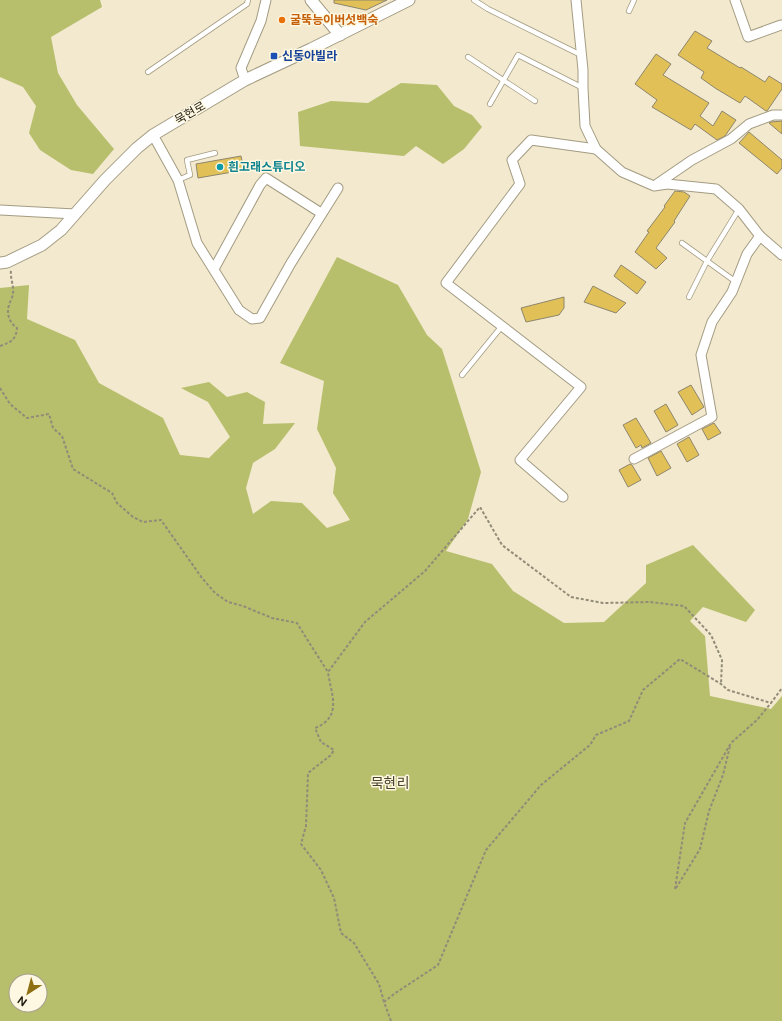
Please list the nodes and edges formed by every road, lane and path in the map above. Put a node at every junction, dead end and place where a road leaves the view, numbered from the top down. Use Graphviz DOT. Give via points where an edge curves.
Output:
graph roads {
  1 [pos="248,0"];
  2 [pos="266,0"];
  3 [pos="311,0"];
  4 [pos="409,0"];
  5 [pos="474,0"];
  6 [pos="576,0"];
  7 [pos="634,0"];
  8 [pos="737,1"];
  9 [pos="629,11"];
  10 [pos="781,25"];
  11 [pos="340,35"];
  12 [pos="581,55"];
  13 [pos="468,57"];
  14 [pos="148,72"];
  15 [pos="245,80"];
  16 [pos="503,81"];
  17 [pos="583,88"];
  18 [pos="535,101"];
  19 [pos="490,104"];
  20 [pos="782,115"];
  21 [pos="153,135"];
  22 [pos="596,149"];
  23 [pos="215,153"];
  24 [pos="178,180"];
  25 [pos="654,186"];
  26 [pos="338,188"];
  27 [pos="739,209"];
  28 [pos="0,210"];
  29 [pos="321,213"];
  30 [pos="75,214"];
  31 [pos="760,236"];
  32 [pos="682,244"];
  33 [pos="782,255"];
  34 [pos="707,261"];
  35 [pos="4,262"];
  36 [pos="214,270"];
  37 [pos="736,282"];
  38 [pos="689,296"];
  39 [pos="502,326"];
  40 [pos="0,346"];
  41 [pos="462,376"];
  42 [pos="0,388"];
  43 [pos="634,459"];
  44 [pos="564,497"];
  45 [pos="328,672"];
  46 [pos="721,684"];
  47 [pos="782,688"];
  48 [pos="771,703"];
  49 [pos="731,743"];
  50 [pos="384,1002"];
  51 [pos="391,1021"];
  1 -- 14 [label="lane" via="247,4"];
  2 -- 15 [label="street" via="261,21 241,68"];
  3 -- 11 [label="street"];
  4 -- 11 [label="street, 묵현로"];
  5 -- 12 [label="lane"];
  6 -- 12 [label="street"];
  7 -- 9 [label="lane"];
  8 -- 10 [label="street" via="748,37"];
  11 -- 15 [label="street, 묵현로"];
  12 -- 17 [label="street"];
  13 -- 16 [label="lane"];
  15 -- 21 [label="street, 묵현로"];
  16 -- 17 [label="lane" via="518,55"];
  16 -- 18 [label="lane"];
  16 -- 19 [label="lane"];
  17 -- 22 [label="street" via="585,126"];
  20 -- 25 [label="street" via="773,114 749,124 731,139 692,160"];
  21 -- 24 [label="street"];
  21 -- 30 [label="street, 묵현로" via="110,174"];
  22 -- 25 [label="street" via="622,172"];
  22 -- 39 [label="street" via="531,140 512,160 520,184 446,283"];
  23 -- 24 [label="lane" via="187,160 190,175"];
  24 -- 36 [label="street" via="197,243"];
  25 -- 27 [label="street" via="667,184 716,188"];
  26 -- 29 [label="street"];
  27 -- 31 [label="street"];
  27 -- 34 [label="lane"];
  28 -- 30 [label="street"];
  29 -- 36 [label="street" via="266,178"];
  29 -- 36 [label="street" via="260,318 252,319 239,310"];
  30 -- 35 [label="street, 묵현로" via="61,230 42,245"];
  31 -- 33 [label="street"];
  31 -- 37 [label="street" via="747,254"];
  32 -- 34 [label="lane"];
  34 -- 37 [label="lane"];
  34 -- 38 [label="lane"];
  35 -- 40 [label="path" via="11,269 10,277 14,291 8,305 8,317 17,328 17,336"];
  37 -- 43 [label="street" via="712,322 701,355 712,417"];
  39 -- 41 [label="lane"];
  39 -- 44 [label="street" via="581,387 520,460"];
  42 -- 45 [label="path" via="10,404 27,418 49,414 53,428 62,436 73,469 112,493 117,504 133,517 143,522 160,520 215,593 228,602 272,618 298,623"];
  45 -- 46 [label="path" via="365,622 425,571 480,507 502,545 571,597 603,603 650,602 684,606 711,635 722,660"];
  45 -- 50 [label="path" via="333,713 323,725 315,728 320,742 334,750 308,773 306,826 301,844 321,870 334,898 341,933 354,943 379,984"];
  46 -- 48 [label="path" via="728,690"];
  46 -- 50 [label="path" via="680,659 643,690 629,721 596,735 590,745 541,785 486,850 438,965"];
  47 -- 48 [label="path"];
  48 -- 49 [label="path" via="758,720"];
  49 -- 49 [label="path" via="685,823 675,889 700,849 709,811 723,775"];
  50 -- 51 [label="path"];
}
